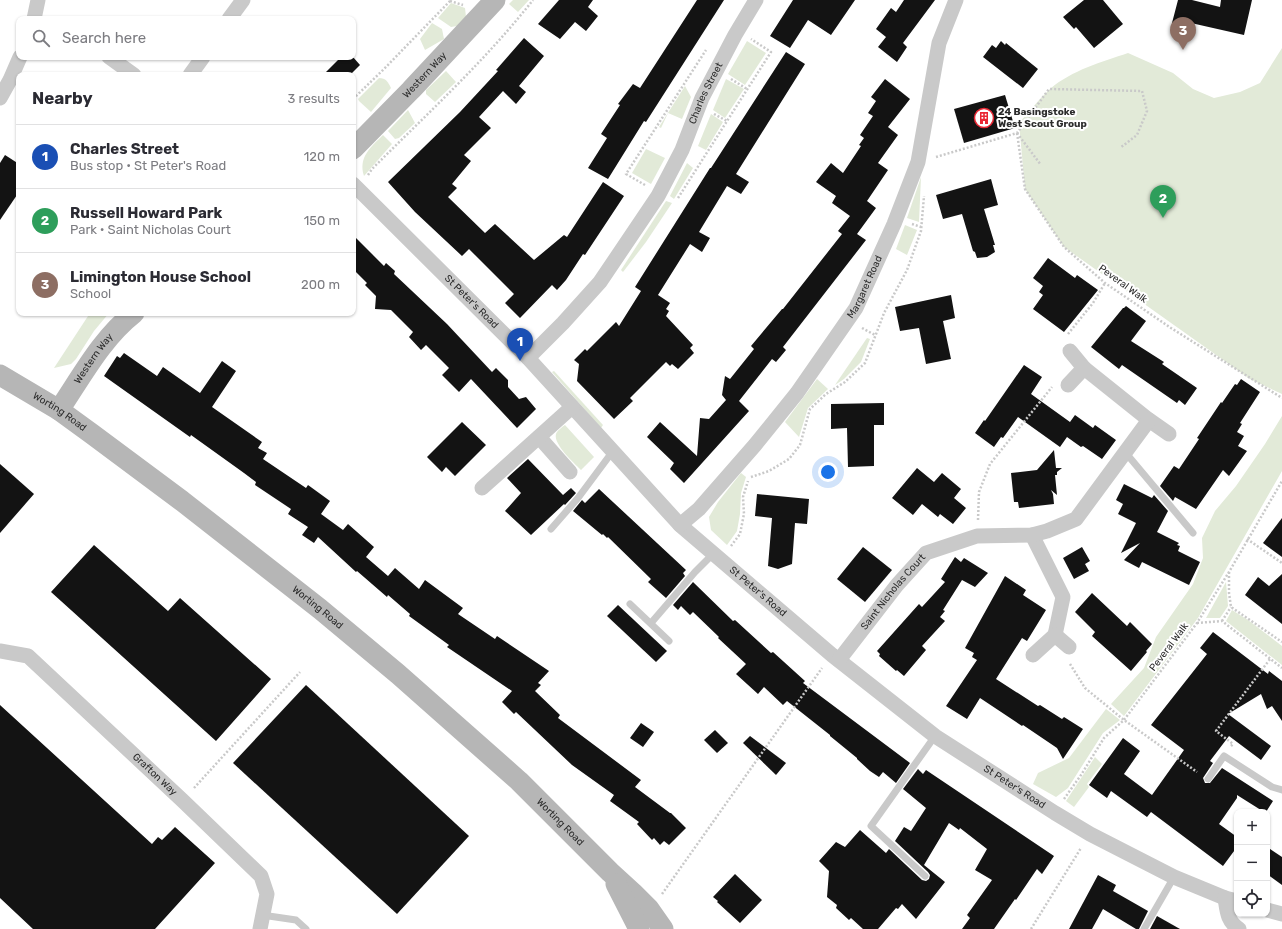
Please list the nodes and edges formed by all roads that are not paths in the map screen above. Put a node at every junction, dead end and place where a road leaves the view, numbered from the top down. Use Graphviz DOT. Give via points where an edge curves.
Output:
graph roads {
  1 [pos="243,0"];
  2 [pos="495,0"];
  3 [pos="756,0"];
  4 [pos="956,0"];
  5 [pos="231,16"];
  6 [pos="19,60"];
  7 [pos="113,60"];
  8 [pos="201,60"];
  9 [pos="130,72"];
  10 [pos="192,72"];
  11 [pos="0,98"];
  12 [pos="356,146"];
  13 [pos="356,187"];
  14 [pos="130,316"];
  15 [pos="1070,351"];
  16 [pos="528,358"];
  17 [pos="1084,368"];
  18 [pos="0,375"];
  19 [pos="1068,385"];
  20 [pos="572,407"];
  21 [pos="60,410"];
  22 [pos="1149,420"];
  23 [pos="1169,434"];
  24 [pos="539,437"];
  25 [pos="613,451"];
  26 [pos="1125,452"];
  27 [pos="570,472"];
  28 [pos="482,488"];
  29 [pos="680,525"];
  30 [pos="551,529"];
  31 [pos="1193,533"];
  32 [pos="1032,535"];
  33 [pos="718,558"];
  34 [pos="630,604"];
  35 [pos="651,623"];
  36 [pos="1055,635"];
  37 [pos="669,641"];
  38 [pos="1069,647"];
  39 [pos="0,651"];
  40 [pos="1033,655"];
  41 [pos="836,657"];
  42 [pos="935,736"];
  43 [pos="1208,779"];
  44 [pos="1282,790"];
  45 [pos="610,872"];
  46 [pos="925,876"];
  47 [pos="1174,877"];
  48 [pos="1231,900"];
  49 [pos="1270,911"];
  50 [pos="1282,914"];
  51 [pos="261,922"];
  52 [pos="306,929"];
  53 [pos="639,929"];
  54 [pos="663,929"];
  55 [pos="1144,929"];
  56 [pos="1239,929"];
  1 -- 5 [label="street"];
  2 -- 12 [label="street, Western Way"];
  3 -- 16 [label="street, Charles Street" via="702,98 682,150 659,194 600,282 564,323"];
  4 -- 29 [label="street, Margaret Road" via="939,43 918,162 894,224 856,308 797,393 699,509"];
  6 -- 11 [label="street"];
  7 -- 9 [label="street"];
  8 -- 10 [label="street"];
  13 -- 16 [label="street, St Peter's Road"];
  14 -- 21 [label="street, Western Way" via="101,347"];
  15 -- 17 [label="street"];
  16 -- 20 [label="street, St Peter's Road"];
  17 -- 19 [label="street"];
  17 -- 22 [label="street"];
  18 -- 21 [label="street, Worting Road"];
  20 -- 24 [label="street"];
  20 -- 25 [label="street, St Peter's Road"];
  21 -- 45 [label="street, Worting Road" via="182,501 398,674 518,781"];
  22 -- 23 [label="street"];
  22 -- 26 [label="street, Saint Nicholas Court"];
  24 -- 27 [label="street"];
  24 -- 28 [label="street"];
  25 -- 29 [label="street, St Peter's Road"];
  25 -- 30 [label="lane"];
  26 -- 31 [label="lane"];
  26 -- 32 [label="street, Saint Nicholas Court" via="1076,519"];
  29 -- 33 [label="street, St Peter's Road"];
  32 -- 36 [label="street" via="1063,597"];
  32 -- 41 [label="street, Saint Nicholas Court" via="977,536 926,553"];
  33 -- 35 [label="lane" via="700,566"];
  33 -- 41 [label="street, St Peter's Road"];
  34 -- 35 [label="lane"];
  35 -- 37 [label="lane"];
  36 -- 38 [label="street"];
  36 -- 40 [label="street"];
  39 -- 51 [label="street, Grafton Way" via="28,656 261,876 267,894"];
  41 -- 42 [label="street, St Peter's Road"];
  42 -- 46 [label="lane" via="871,826"];
  42 -- 47 [label="street, St Peter's Road" via="1090,834"];
  43 -- 44 [label="lane" via="1224,756 1272,787"];
  45 -- 53 [label="street, Worting Road"];
  45 -- 54 [label="street, Worting Road" via="649,909"];
  47 -- 48 [label="street, St Peter's Road"];
  47 -- 55 [label="lane"];
  48 -- 56 [label="street" via="1227,914 1232,924"];
  49 -- 50 [label="street"];
  51 -- 52 [label="lane" via="296,920"];
}
